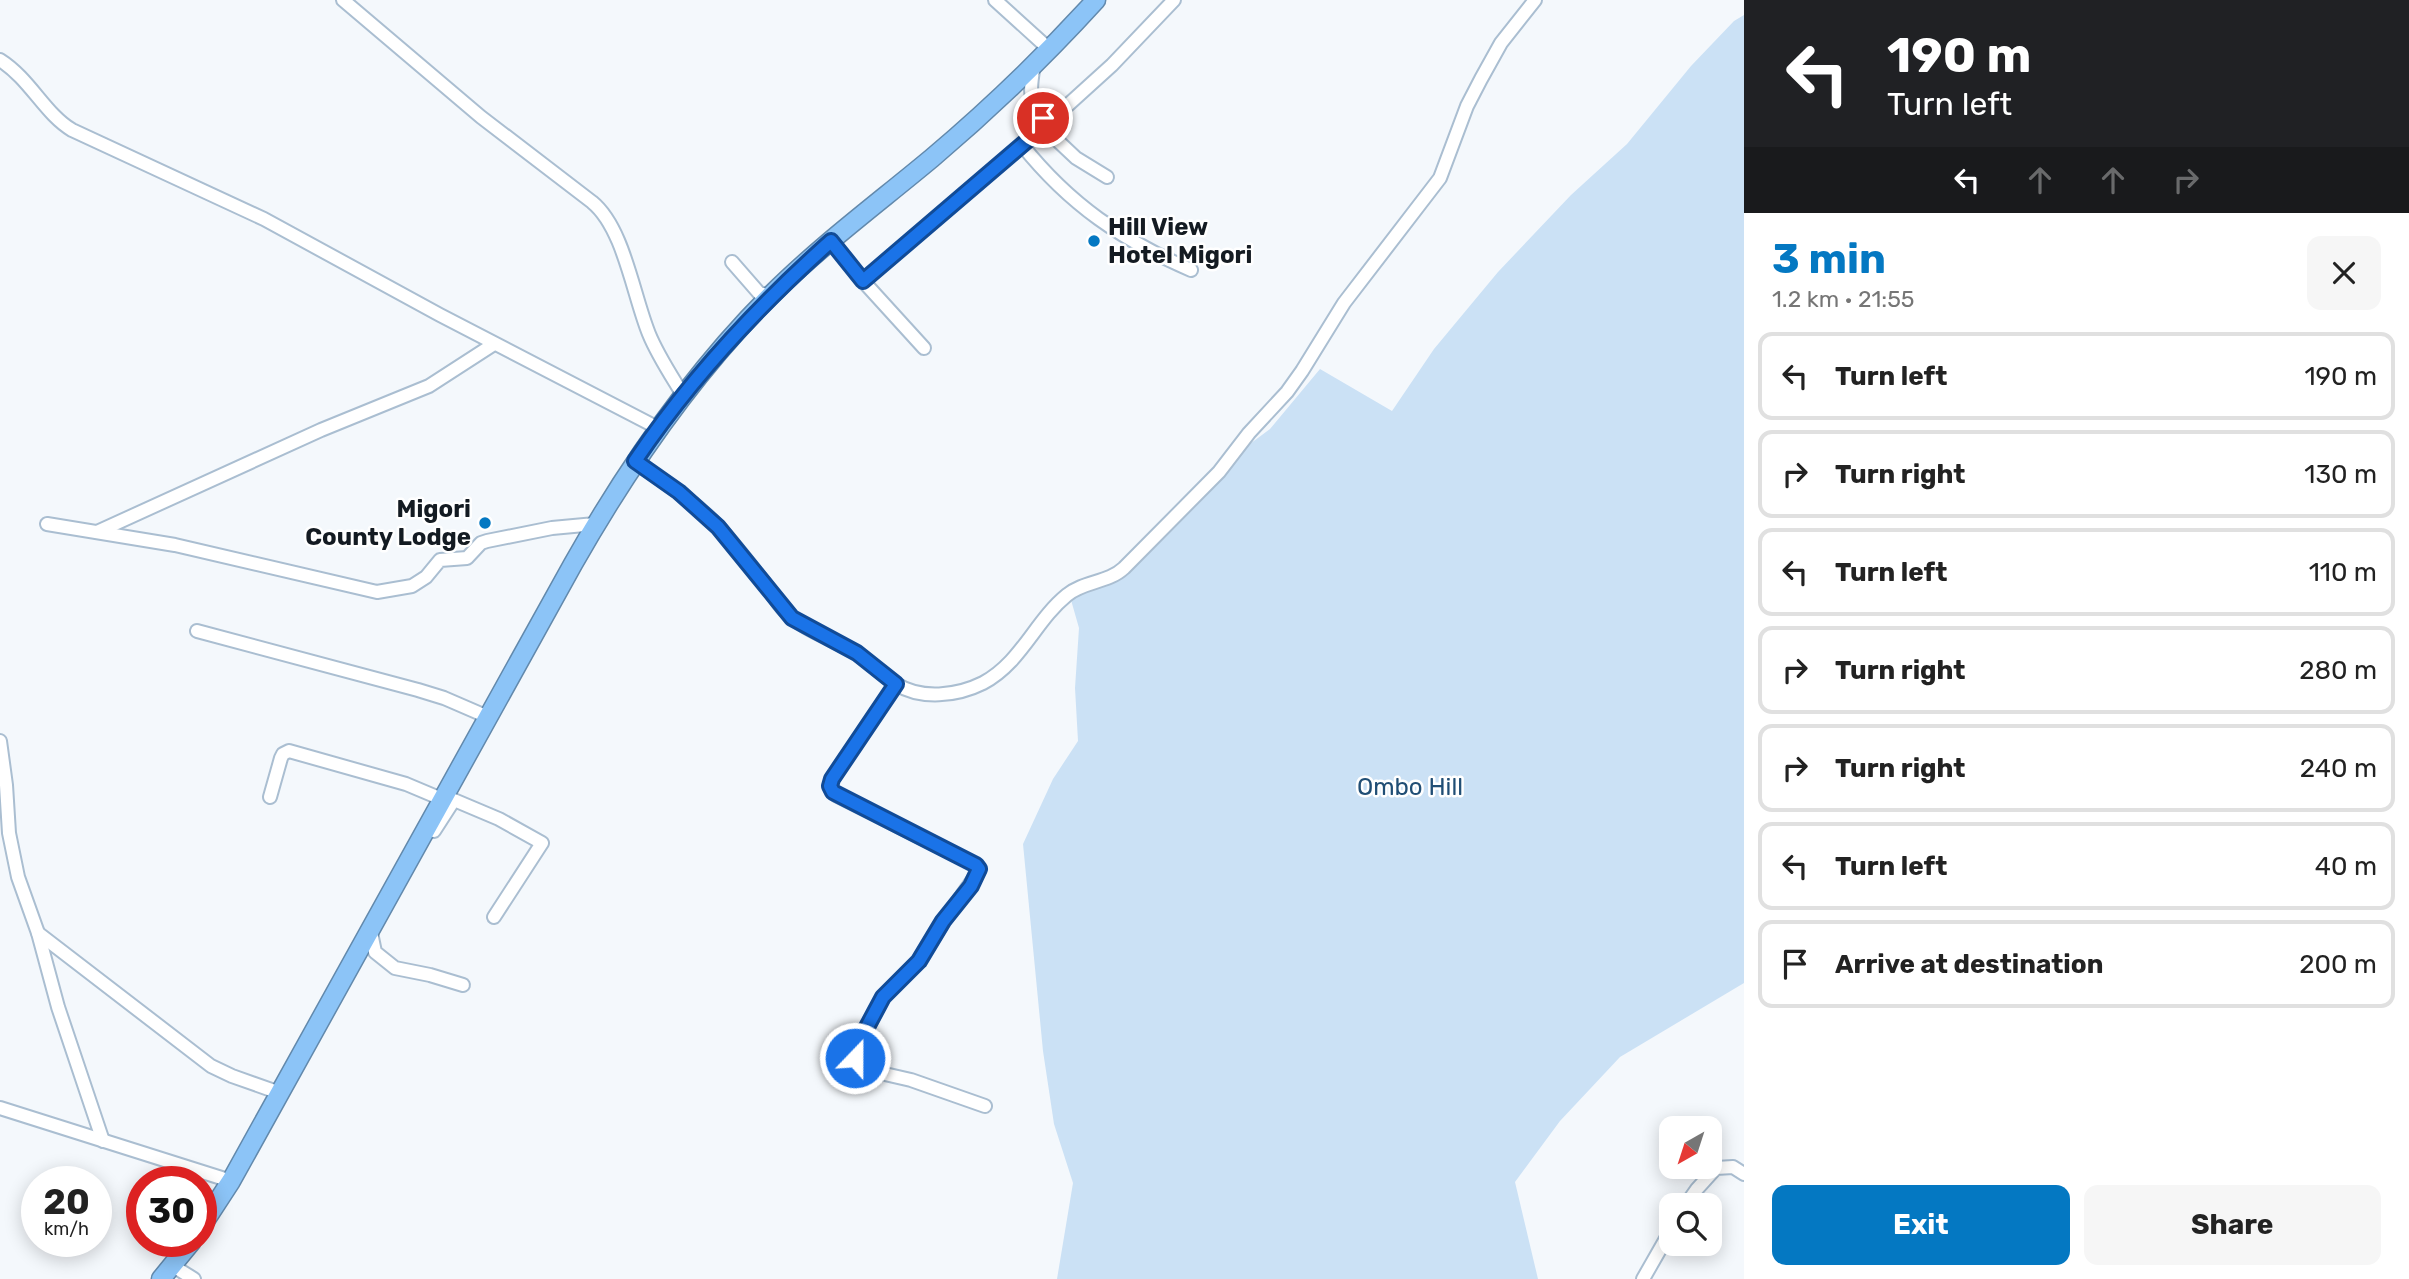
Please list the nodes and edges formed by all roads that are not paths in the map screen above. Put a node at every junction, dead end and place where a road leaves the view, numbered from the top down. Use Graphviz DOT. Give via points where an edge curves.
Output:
graph roads {
  1 [pos="343,0"];
  2 [pos="995,0"];
  3 [pos="1097,0"];
  4 [pos="1174,0"];
  5 [pos="1535,0"];
  6 [pos="1049,49"];
  7 [pos="0,60"];
  8 [pos="1034,65"];
  9 [pos="1046,125"];
  10 [pos="1022,145"];
  11 [pos="1107,177"];
  12 [pos="831,241"];
  13 [pos="732,261"];
  14 [pos="1191,270"];
  15 [pos="863,281"];
  16 [pos="770,296"];
  17 [pos="494,344"];
  18 [pos="924,348"];
  19 [pos="683,395"];
  20 [pos="658,428"];
  21 [pos="635,461"];
  22 [pos="47,524"];
  23 [pos="595,524"];
  24 [pos="96,532"];
  25 [pos="197,631"];
  26 [pos="896,684"];
  27 [pos="488,717"];
  28 [pos="0,741"];
  29 [pos="270,797"];
  30 [pos="444,800"];
  31 [pos="494,917"];
  32 [pos="370,929"];
  33 [pos="38,933"];
  34 [pos="463,985"];
  35 [pos="280,1093"];
  36 [pos="985,1106"];
  37 [pos="0,1108"];
  38 [pos="103,1141"];
  39 [pos="1744,1174"];
  40 [pos="232,1181"];
  41 [pos="1694,1193"];
  42 [pos="217,1203"];
  43 [pos="1659,1251"];
  44 [pos="186,1257"];
  45 [pos="179,1275"];
  46 [pos="1643,1279"];
  1 -- 19 [label="street" via="604,213 652,341"];
  2 -- 6 [label="street"];
  3 -- 6 [label="highway"];
  4 -- 9 [label="street"];
  5 -- 26 [label="street" via="1480,79 1440,178 1344,303 1287,392 1196,497 1119,573 1076,588 1059,601 995,676 950,694 919,692"];
  6 -- 8 [label="highway"];
  7 -- 17 [label="street" via="72,130 264,219"];
  8 -- 9 [label="street" via="1031,97"];
  8 -- 12 [label="highway"];
  9 -- 10 [label="street"];
  9 -- 11 [label="street" via="1076,158"];
  10 -- 14 [label="street" via="1055,184 1094,217 1134,243"];
  10 -- 15 [label="street"];
  12 -- 15 [label="street"];
  12 -- 16 [label="highway"];
  13 -- 16 [label="street" via="759,293"];
  15 -- 18 [label="street"];
  16 -- 19 [label="highway"];
  17 -- 20 [label="street"];
  17 -- 24 [label="street" via="429,386"];
  19 -- 20 [label="highway"];
  20 -- 21 [label="highway"];
  21 -- 23 [label="highway"];
  21 -- 26 [label="street" via="718,527 792,618 857,653"];
  22 -- 24 [label="street"];
  23 -- 24 [label="street" via="487,541 467,558 440,560 412,586 377,592 175,545"];
  23 -- 27 [label="highway"];
  25 -- 27 [label="street" via="418,690"];
  26 -- 36 [label="street" via="832,779 831,789 976,865 979,871 919,961 883,997 855,1058 863,1069"];
  27 -- 30 [label="highway"];
  28 -- 33 [label="street" via="12,853"];
  29 -- 30 [label="street" via="281,758 289,751 406,784"];
  30 -- 32 [label="highway"];
  31 -- 32 [label="street" via="542,843 454,800"];
  32 -- 34 [label="street" via="375,952 395,968"];
  32 -- 35 [label="highway"];
  33 -- 35 [label="street" via="211,1066"];
  33 -- 38 [label="street"];
  35 -- 40 [label="highway"];
  37 -- 38 [label="street"];
  38 -- 40 [label="street"];
  39 -- 41 [label="street" via="1732,1167 1716,1168"];
  40 -- 42 [label="highway"];
  43 -- 46 [label="street"];
  44 -- 45 [label="highway"];
}
